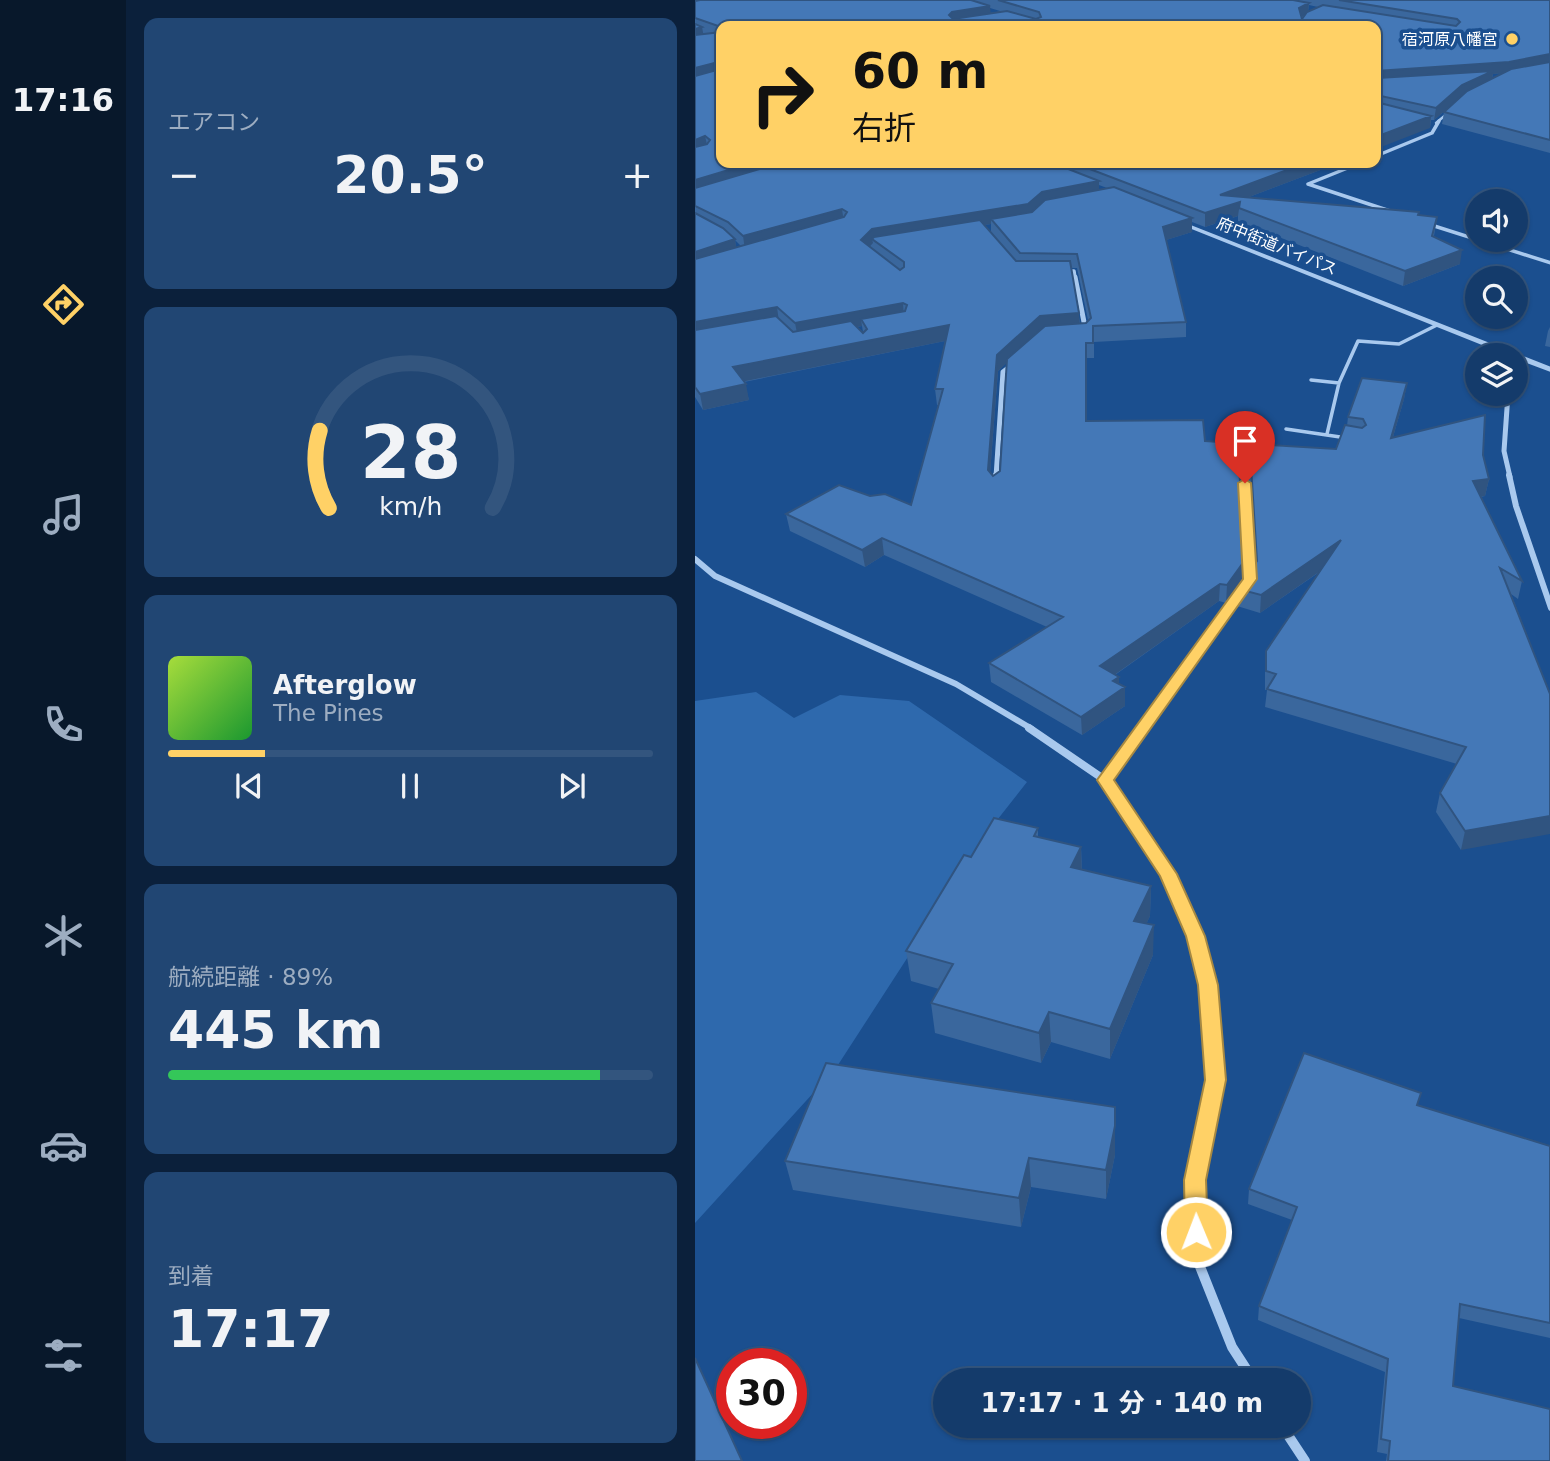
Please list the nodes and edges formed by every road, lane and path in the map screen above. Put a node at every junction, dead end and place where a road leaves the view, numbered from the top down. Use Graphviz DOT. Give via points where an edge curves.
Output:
graph roads {
  1 [pos="1451,111"];
  2 [pos="1427,122"];
  3 [pos="1434,125"];
  4 [pos="1381,154"];
  5 [pos="1348,168"];
  6 [pos="1399,214"];
  7 [pos="1166,217"];
  8 [pos="1425,223"];
  9 [pos="1550,263"];
  10 [pos="1061,271"];
  11 [pos="1437,325"];
  12 [pos="1075,334"];
  13 [pos="1480,343"];
  14 [pos="1528,361"];
  15 [pos="1013,363"];
  16 [pos="1550,370"];
  17 [pos="1311,380"];
  18 [pos="1339,383"];
  19 [pos="1507,406"];
  20 [pos="1286,429"];
  21 [pos="1327,434"];
  22 [pos="1349,438"];
  23 [pos="1245,483"];
  24 [pos="995,487"];
  25 [pos="695,559"];
  26 [pos="1550,608"];
  27 [pos="1105,780"];
  28 [pos="1245,1368"];
  29 [pos="1290,1438"];
  30 [pos="1305,1461"];
  1 -- 3 [label="street"];
  2 -- 3 [label="street"];
  3 -- 4 [label="street" via="1432,133"];
  5 -- 6 [label="street" via="1308,184"];
  7 -- 11 [label="street, 府中街道バイパス"];
  8 -- 9 [label="street"];
  10 -- 12 [label="street" via="1074,271 1086,333"];
  11 -- 13 [label="street, 府中街道バイパス"];
  11 -- 18 [label="lane" via="1399,344 1358,341"];
  14 -- 16 [label="street, 府中街道バイパス"];
  15 -- 24 [label="street" via="1004,372"];
  17 -- 18 [label="lane"];
  18 -- 21 [label="lane"];
  19 -- 26 [label="street" via="1504,451 1516,506"];
  20 -- 21 [label="lane"];
  21 -- 22 [label="lane"];
  23 -- 27 [label="street" via="1250,579"];
  25 -- 27 [label="street" via="739,588 956,684"];
  27 -- 28 [label="street" via="1169,874 1196,936 1205,972 1216,1080 1195,1180 1197,1259 1232,1348"];
  29 -- 30 [label="street"];
}
